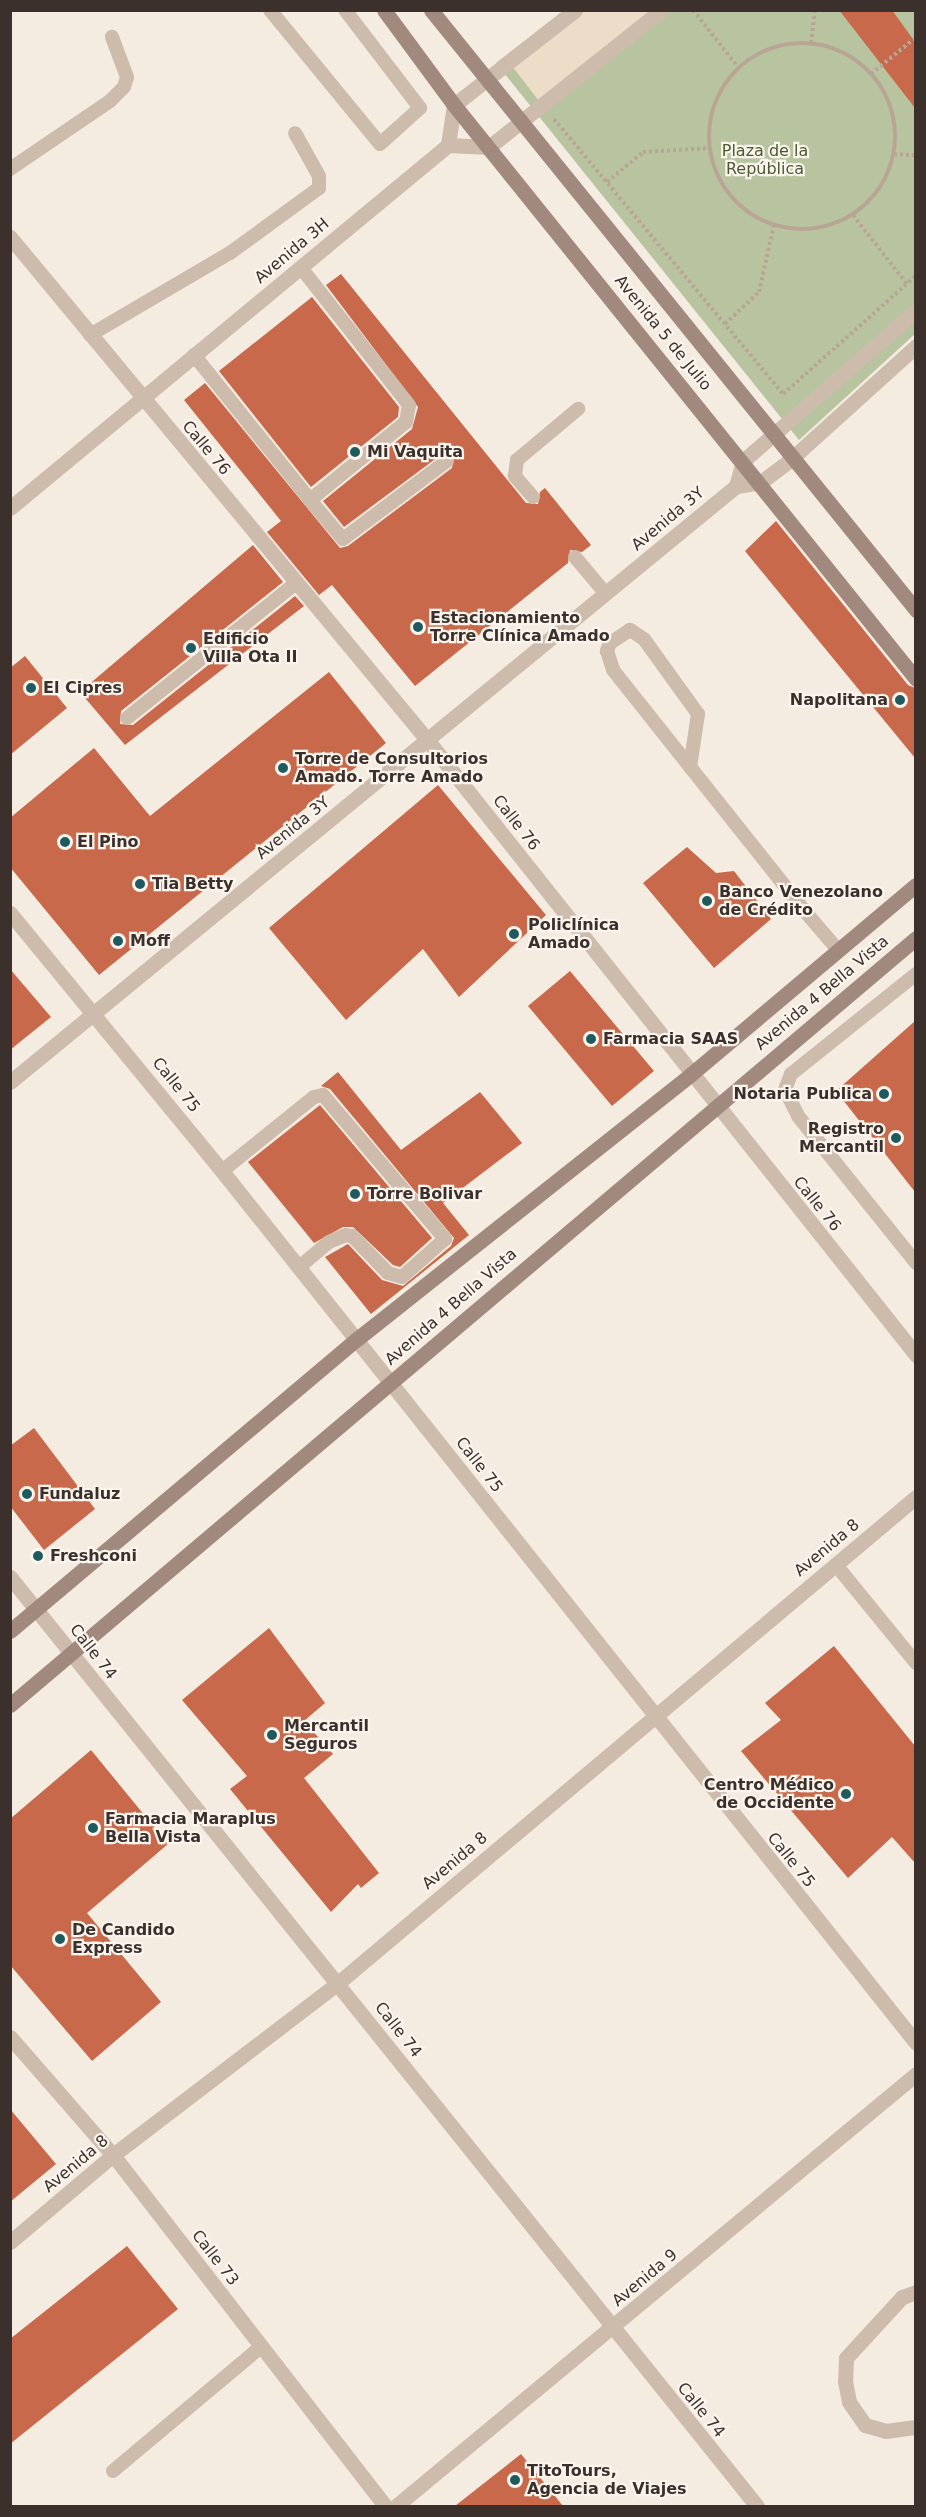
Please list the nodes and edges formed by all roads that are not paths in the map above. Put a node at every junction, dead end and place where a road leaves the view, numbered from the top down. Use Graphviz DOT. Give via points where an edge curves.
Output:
graph roads {
  1 [pos="270,10"];
  2 [pos="345,10"];
  3 [pos="384,10"];
  4 [pos="432,10"];
  5 [pos="575,10"];
  6 [pos="661,10"];
  7 [pos="112,37"];
  8 [pos="485,79"];
  9 [pos="454,105"];
  10 [pos="519,123"];
  11 [pos="295,133"];
  12 [pos="448,144"];
  13 [pos="489,147"];
  14 [pos="10,169"];
  15 [pos="10,237"];
  16 [pos="300,268"];
  17 [pos="915,310"];
  18 [pos="90,335"];
  19 [pos="915,346"];
  20 [pos="194,355"];
  21 [pos="142,398"];
  22 [pos="578,409"];
  23 [pos="771,434"];
  24 [pos="791,459"];
  25 [pos="447,461"];
  26 [pos="743,461"];
  27 [pos="761,482"];
  28 [pos="736,486"];
  29 [pos="533,497"];
  30 [pos="310,500"];
  31 [pos="10,508"];
  32 [pos="575,557"];
  33 [pos="296,583"];
  34 [pos="606,594"];
  35 [pos="915,610"];
  36 [pos="915,678"];
  37 [pos="127,718"];
  38 [pos="429,742"];
  39 [pos="690,766"];
  40 [pos="915,885"];
  41 [pos="10,913"];
  42 [pos="915,938"];
  43 [pos="838,950"];
  44 [pos="915,974"];
  45 [pos="94,1011"];
  46 [pos="690,1075"];
  47 [pos="10,1082"];
  48 [pos="715,1106"];
  49 [pos="222,1171"];
  50 [pos="915,1263"];
  51 [pos="299,1267"];
  52 [pos="357,1339"];
  53 [pos="915,1355"];
  54 [pos="391,1382"];
  55 [pos="915,1497"];
  56 [pos="836,1565"];
  57 [pos="10,1576"];
  58 [pos="36,1609"];
  59 [pos="10,1631"];
  60 [pos="70,1654"];
  61 [pos="915,1663"];
  62 [pos="10,1705"];
  63 [pos="654,1718"];
  64 [pos="338,1983"];
  65 [pos="10,2037"];
  66 [pos="915,2043"];
  67 [pos="915,2074"];
  68 [pos="113,2155"];
  69 [pos="10,2242"];
  70 [pos="915,2292"];
  71 [pos="612,2329"];
  72 [pos="261,2346"];
  73 [pos="915,2427"];
  74 [pos="114,2471"];
  75 [pos="385,2506"];
  76 [pos="396,2506"];
  77 [pos="757,2506"];
  1 -- 2 [label="lane" via="380,144 420,108"];
  3 -- 9 [label="street, Avenida 5 de Julio"];
  4 -- 8 [label="street, Avenida 5 de Julio"];
  5 -- 8 [label="street"];
  6 -- 10 [label="street"];
  7 -- 14 [label="lane" via="127,76 124,87 110,101"];
  8 -- 9 [label="street"];
  8 -- 10 [label="street, Avenida 5 de Julio"];
  9 -- 12 [label="street"];
  9 -- 13 [label="street, Avenida 5 de Julio"];
  10 -- 13 [label="street"];
  10 -- 23 [label="street, Avenida 5 de Julio"];
  11 -- 18 [label="lane" via="319,176 319,188 230,253"];
  12 -- 13 [label="street"];
  12 -- 16 [label="street, Avenida 3H"];
  13 -- 26 [label="street, Avenida 5 de Julio"];
  15 -- 18 [label="street, Calle 76"];
  16 -- 20 [label="street, Avenida 3H"];
  16 -- 30 [label="lane" via="409,405 410,414 406,422"];
  17 -- 23 [label="street"];
  18 -- 21 [label="street, Calle 76"];
  19 -- 24 [label="street"];
  20 -- 21 [label="street, Avenida 3H"];
  20 -- 30 [label="lane"];
  21 -- 31 [label="street, Avenida 3H"];
  21 -- 33 [label="street, Calle 76"];
  22 -- 29 [label="lane" via="517,460 515,476"];
  23 -- 24 [label="street, Avenida 5 de Julio"];
  23 -- 26 [label="street"];
  24 -- 27 [label="street"];
  24 -- 35 [label="street, Avenida 5 de Julio"];
  25 -- 30 [label="lane" via="343,539"];
  26 -- 27 [label="street, Avenida 5 de Julio"];
  26 -- 28 [label="street"];
  27 -- 28 [label="street"];
  27 -- 36 [label="street, Avenida 5 de Julio"];
  28 -- 34 [label="street, Avenida 3Y"];
  32 -- 34 [label="lane"];
  33 -- 37 [label="lane"];
  33 -- 38 [label="street, Calle 76"];
  34 -- 38 [label="street, Avenida 3Y"];
  38 -- 45 [label="street, Avenida 3Y"];
  38 -- 46 [label="street, Calle 76"];
  39 -- 39 [label="lane" via="613,670 607,651 610,643 630,630 644,639 698,714"];
  39 -- 43 [label="lane"];
  40 -- 43 [label="street, Avenida 4 Bella Vista"];
  41 -- 45 [label="street, Calle 75"];
  42 -- 48 [label="street, Avenida 4 Bella Vista"];
  43 -- 46 [label="street, Avenida 4 Bella Vista"];
  44 -- 50 [label="lane" via="791,1074 785,1090 798,1116"];
  45 -- 47 [label="street, Avenida 3Y"];
  45 -- 49 [label="street, Calle 75"];
  46 -- 48 [label="street, Calle 76"];
  46 -- 52 [label="street, Avenida 4 Bella Vista"];
  48 -- 53 [label="street, Calle 76"];
  48 -- 54 [label="street, Avenida 4 Bella Vista"];
  49 -- 51 [label="street, Calle 75"];
  49 -- 51 [label="lane" via="314,1097 323,1095 445,1239 402,1277 388,1273 352,1236 346,1235 329,1242"];
  51 -- 52 [label="street, Calle 75"];
  52 -- 54 [label="street, Calle 75"];
  52 -- 58 [label="street, Avenida 4 Bella Vista"];
  54 -- 60 [label="street, Avenida 4 Bella Vista"];
  54 -- 63 [label="street, Calle 75"];
  55 -- 56 [label="street, Avenida 8"];
  56 -- 61 [label="lane"];
  56 -- 63 [label="street, Avenida 8"];
  57 -- 58 [label="street, Calle 74"];
  58 -- 59 [label="street, Avenida 4 Bella Vista"];
  58 -- 60 [label="street, Calle 74"];
  60 -- 62 [label="street, Avenida 4 Bella Vista"];
  60 -- 64 [label="street, Calle 74"];
  63 -- 64 [label="street, Avenida 8"];
  63 -- 66 [label="street, Calle 75"];
  64 -- 68 [label="street, Avenida 8"];
  64 -- 71 [label="street, Calle 74"];
  65 -- 68 [label="street, Calle 73"];
  67 -- 71 [label="street, Avenida 9"];
  68 -- 69 [label="street, Avenida 8"];
  68 -- 72 [label="street, Calle 73"];
  70 -- 73 [label="street" via="902,2297 846,2358 845,2382 849,2402 865,2425 886,2432"];
  71 -- 76 [label="street, Avenida 9"];
  71 -- 77 [label="street, Calle 74"];
  72 -- 74 [label="lane"];
  72 -- 75 [label="street, Calle 73"];
}
